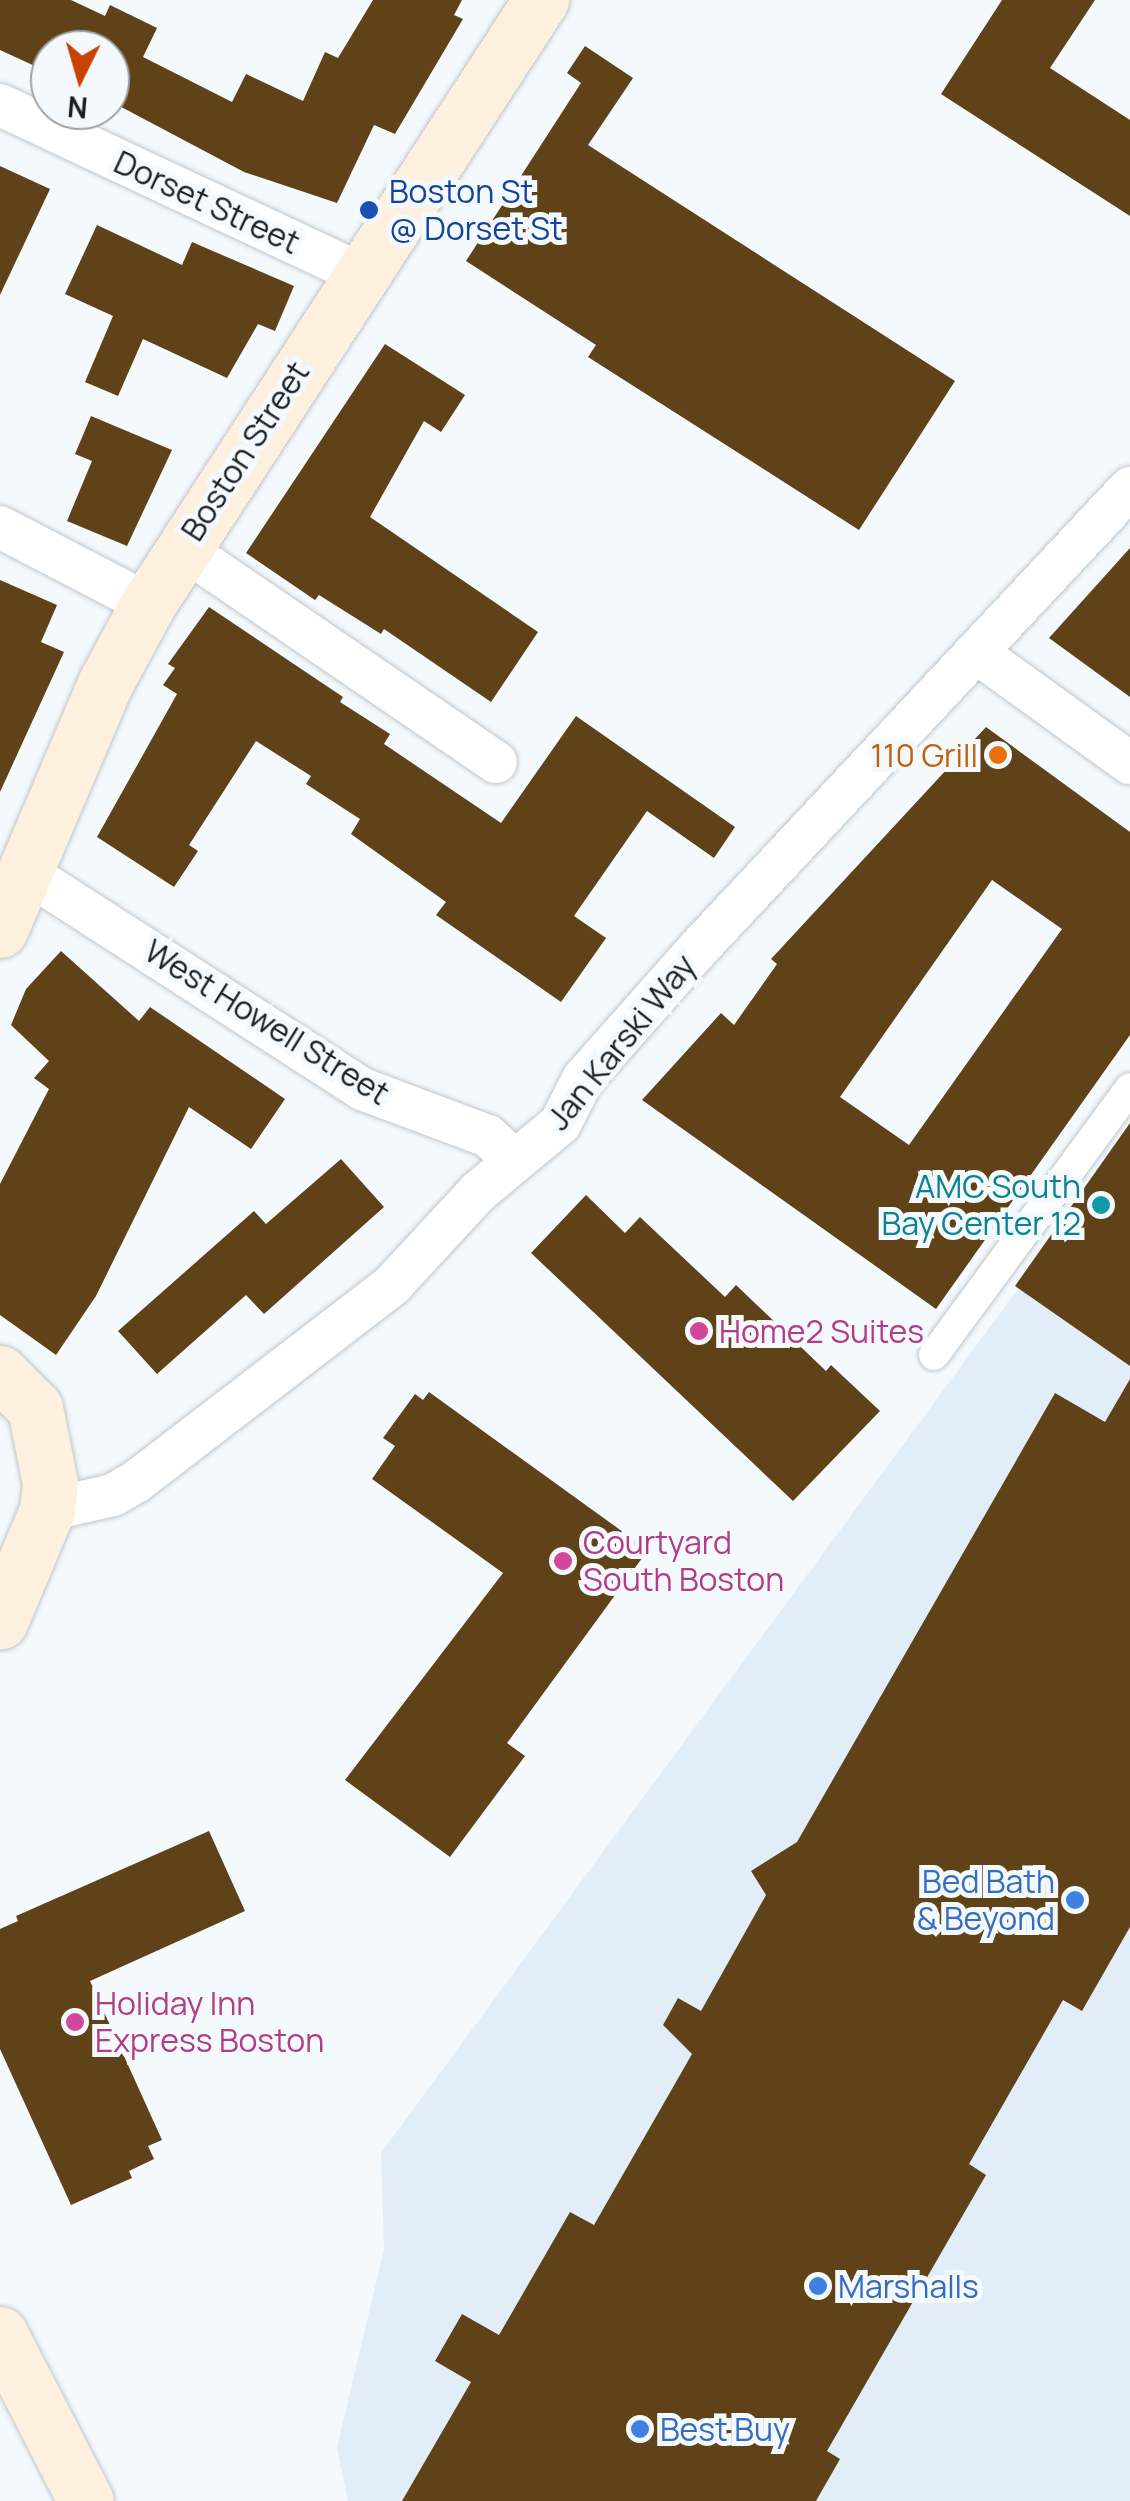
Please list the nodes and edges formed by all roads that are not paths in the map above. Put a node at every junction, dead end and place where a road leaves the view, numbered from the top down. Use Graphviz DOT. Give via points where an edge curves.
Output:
graph roads {
  1 [pos="541,0"];
  2 [pos="0,106"];
  3 [pos="359,273"];
  4 [pos="1130,488"];
  5 [pos="0,527"];
  6 [pos="182,548"];
  7 [pos="148,604"];
  8 [pos="980,655"];
  9 [pos="496,762"];
  10 [pos="1130,764"];
  11 [pos="24,871"];
  12 [pos="0,930"];
  13 [pos="1130,1088"];
  14 [pos="513,1160"];
  15 [pos="934,1355"];
  16 [pos="0,1372"];
  17 [pos="47,1510"];
  18 [pos="0,1622"];
  19 [pos="0,2334"];
  20 [pos="86,2501"];
  1 -- 3 [label="main road, Boston Street"];
  2 -- 3 [label="street, Dorset Street"];
  3 -- 6 [label="main road, Boston Street"];
  4 -- 8 [label="street, Jan Karski Way"];
  5 -- 7 [label="street"];
  6 -- 7 [label="main road, Boston Street"];
  6 -- 9 [label="street"];
  7 -- 11 [label="main road, Boston Street" via="106,682"];
  8 -- 10 [label="street"];
  8 -- 14 [label="street, Jan Karski Way" via="698,949 583,1079 560,1124"];
  11 -- 12 [label="main road, Boston Street"];
  11 -- 14 [label="street, West Howell Street" via="349,1081 488,1136"];
  13 -- 15 [label="street"];
  14 -- 17 [label="street, Jan Karski Way" via="355,1317 137,1481 113,1495"];
  16 -- 17 [label="main road" via="35,1408 50,1482"];
  17 -- 18 [label="main road"];
  19 -- 20 [label="main road"];
}
